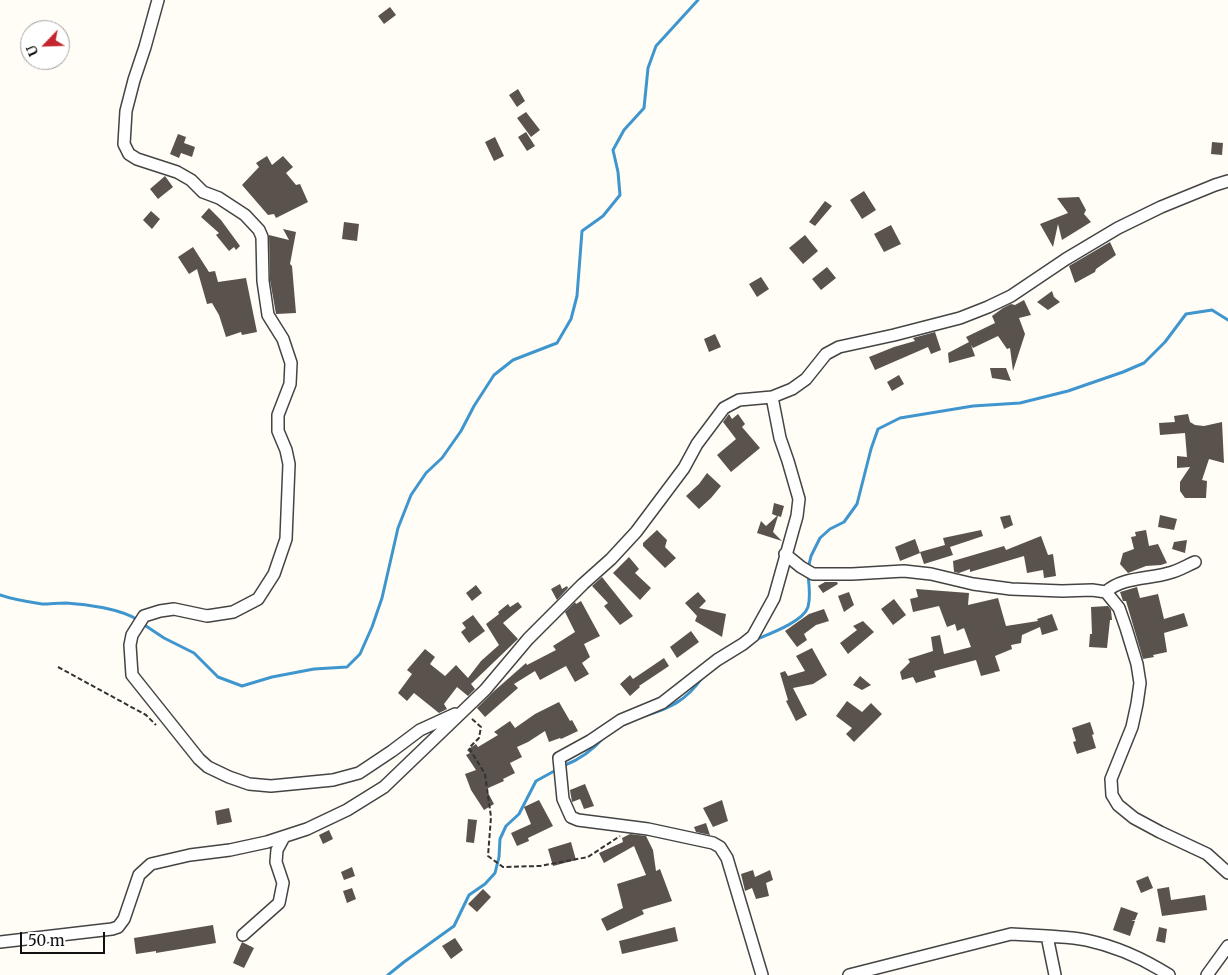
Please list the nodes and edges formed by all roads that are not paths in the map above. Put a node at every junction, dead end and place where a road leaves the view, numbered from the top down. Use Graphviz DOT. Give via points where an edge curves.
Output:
graph roads {
  1 [pos="158,0"];
  2 [pos="1228,181"];
  3 [pos="772,397"];
  4 [pos="785,554"];
  5 [pos="1195,562"];
  6 [pos="1106,592"];
  7 [pos="463,710"];
  8 [pos="284,837"];
  9 [pos="1228,872"];
  10 [pos="243,935"];
  11 [pos="1046,936"];
  12 [pos="0,942"];
  13 [pos="1228,946"];
  14 [pos="762,975"];
  15 [pos="849,975"];
  16 [pos="1056,975"];
  17 [pos="1169,975"];
  18 [pos="1208,975"];
  1 -- 7 [label="street" via="126,111 124,144 129,154 177,172 203,192 245,215 259,230 268,315 283,339 291,362 290,384 278,415 278,430 289,464 286,539 274,574 258,599 233,612 207,616 174,609 144,616 132,635 132,675 208,767 249,784 271,786 333,780 359,773 420,730"];
  2 -- 3 [label="street" via="1118,228 1011,296 988,307 960,318 839,347 826,354 806,379"];
  3 -- 4 [label="street" via="780,438 799,499"];
  3 -- 7 [label="street" via="739,400 724,408 636,532 528,639"];
  4 -- 6 [label="street" via="813,574 904,571 1011,589"];
  4 -- 14 [label="street" via="774,598 753,636 662,703 621,720 559,758 563,799 571,817 634,827 720,847 727,858"];
  5 -- 6 [label="street" via="1171,573 1122,583"];
  6 -- 9 [label="street" via="1119,608 1140,683 1132,727 1111,779 1112,795 1134,818 1207,854"];
  7 -- 8 [label="street" via="384,787 347,810"];
  8 -- 10 [label="street" via="277,850 276,862 283,883 278,903"];
  8 -- 12 [label="street" via="150,864 139,875 124,919 112,930"];
  11 -- 15 [label="street" via="1011,934"];
  11 -- 16 [label="street"];
  11 -- 17 [label="street" via="1102,944 1152,964"];
  13 -- 18 [label="street"];
}
